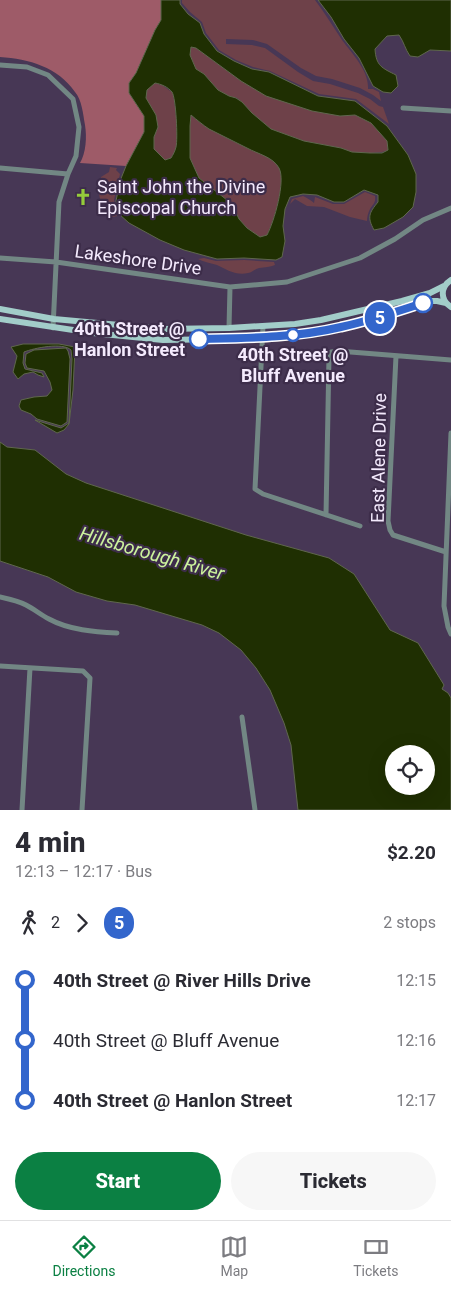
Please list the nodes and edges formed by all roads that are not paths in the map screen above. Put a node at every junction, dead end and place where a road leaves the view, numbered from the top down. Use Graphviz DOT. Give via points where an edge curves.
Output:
graph roads {
  1 [pos="0,66"];
  2 [pos="403,108"];
  3 [pos="451,111"];
  4 [pos="0,168"];
  5 [pos="68,174"];
  6 [pos="451,208"];
  7 [pos="0,258"];
  8 [pos="56,262"];
  9 [pos="451,280"];
  10 [pos="444,286"];
  11 [pos="230,287"];
  12 [pos="449,306"];
  13 [pos="0,309"];
  14 [pos="0,319"];
  15 [pos="54,319"];
  16 [pos="263,326"];
  17 [pos="53,328"];
  18 [pos="228,328"];
  19 [pos="163,329"];
  20 [pos="262,337"];
  21 [pos="162,340"];
  22 [pos="396,356"];
  23 [pos="451,360"];
  24 [pos="451,433"];
  25 [pos="451,440"];
  26 [pos="326,515"];
  27 [pos="360,526"];
  28 [pos="446,552"];
  29 [pos="0,597"];
  30 [pos="117,632"];
  31 [pos="451,634"];
  32 [pos="0,666"];
  33 [pos="30,668"];
  34 [pos="242,717"];
  35 [pos="22,810"];
  36 [pos="82,810"];
  37 [pos="254,810"];
  1 -- 5 [label="street, Lakeshore Drive" via="27,67 48,75 73,98 79,127 76,156"];
  2 -- 3 [label="street"];
  4 -- 5 [label="street"];
  5 -- 8 [label="street, Lakeshore Drive" via="59,202"];
  6 -- 11 [label="street, Lakeshore Drive" via="423,220 360,258 287,282"];
  7 -- 8 [label="street"];
  8 -- 11 [label="street, Lakeshore Drive"];
  8 -- 15 [label="street"];
  9 -- 10 [label="main road"];
  10 -- 12 [label="main road" via="442,294"];
  10 -- 16 [label="main road" via="402,301 321,320"];
  11 -- 18 [label="street"];
  12 -- 20 [label="main road" via="424,302 340,328"];
  13 -- 15 [label="main road"];
  14 -- 17 [label="main road"];
  15 -- 17 [label="street"];
  15 -- 19 [label="main road"];
  16 -- 18 [label="main road"];
  16 -- 20 [label="street"];
  17 -- 21 [label="main road"];
  18 -- 19 [label="main road"];
  19 -- 21 [label="main road"];
  20 -- 21 [label="main road"];
  20 -- 26 [label="street" via="255,489"];
  22 -- 23 [label="street"];
  22 -- 26 [label="street" via="338,351 331,352 329,356"];
  22 -- 28 [label="street, East Alene Drive" via="390,530 393,535"];
  24 -- 25 [label="street"];
  25 -- 28 [label="street"];
  26 -- 27 [label="street"];
  28 -- 31 [label="street" via="444,606"];
  29 -- 30 [label="street" via="26,605 65,626"];
  32 -- 33 [label="street"];
  33 -- 35 [label="street"];
  33 -- 36 [label="street" via="83,670 90,678"];
  34 -- 37 [label="street"];
}
